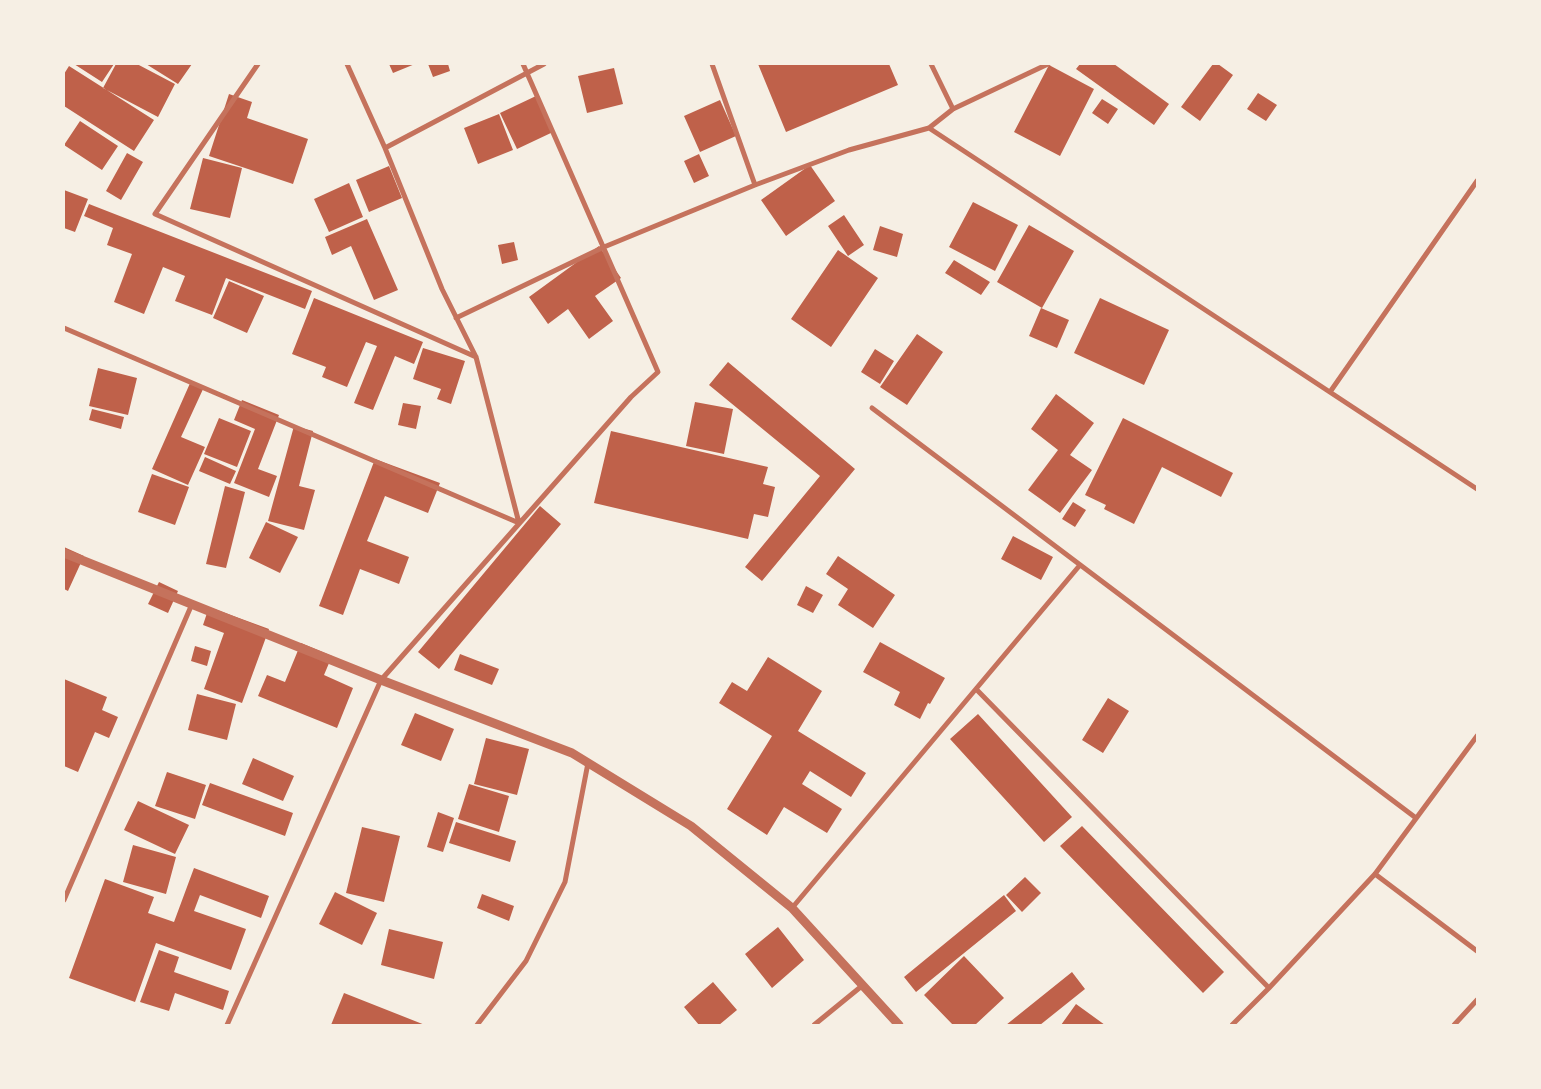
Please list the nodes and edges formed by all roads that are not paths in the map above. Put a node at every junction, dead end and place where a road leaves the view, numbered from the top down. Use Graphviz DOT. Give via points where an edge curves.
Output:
graph roads {
  1 [pos="258,64"];
  2 [pos="347,64"];
  3 [pos="524,64"];
  4 [pos="544,64"];
  5 [pos="712,64"];
  6 [pos="931,64"];
  7 [pos="1048,64"];
  8 [pos="527,72"];
  9 [pos="953,109"];
  10 [pos="929,128"];
  11 [pos="385,148"];
  12 [pos="1477,182"];
  13 [pos="755,185"];
  14 [pos="604,247"];
  15 [pos="456,318"];
  16 [pos="64,328"];
  17 [pos="476,358"];
  18 [pos="1330,392"];
  19 [pos="872,408"];
  20 [pos="1477,489"];
  21 [pos="519,523"];
  22 [pos="64,553"];
  23 [pos="1080,565"];
  24 [pos="192,604"];
  25 [pos="381,680"];
  26 [pos="976,689"];
  27 [pos="1477,736"];
  28 [pos="588,762"];
  29 [pos="1416,818"];
  30 [pos="1375,874"];
  31 [pos="64,900"];
  32 [pos="792,908"];
  33 [pos="1477,951"];
  34 [pos="863,985"];
  35 [pos="1269,988"];
  36 [pos="1477,1000"];
  37 [pos="227,1025"];
  38 [pos="477,1025"];
  39 [pos="814,1025"];
  40 [pos="899,1025"];
  41 [pos="1232,1025"];
  42 [pos="1454,1025"];
  1 -- 17 [label="street" via="155,214"];
  2 -- 11 [label="street"];
  3 -- 8 [label="street"];
  4 -- 8 [label="street"];
  5 -- 13 [label="street"];
  6 -- 9 [label="street"];
  7 -- 9 [label="street"];
  8 -- 11 [label="street"];
  8 -- 14 [label="street"];
  9 -- 10 [label="street"];
  10 -- 13 [label="street" via="849,150"];
  10 -- 18 [label="street"];
  11 -- 15 [label="street"];
  12 -- 18 [label="street"];
  13 -- 14 [label="street"];
  14 -- 15 [label="street"];
  14 -- 21 [label="street" via="658,372 631,397"];
  15 -- 17 [label="street"];
  16 -- 21 [label="street"];
  17 -- 21 [label="street"];
  18 -- 20 [label="street"];
  19 -- 23 [label="street"];
  21 -- 25 [label="street"];
  22 -- 24 [label="street"];
  23 -- 26 [label="street"];
  23 -- 29 [label="street"];
  24 -- 25 [label="street"];
  24 -- 31 [label="street"];
  25 -- 28 [label="street"];
  25 -- 37 [label="street"];
  26 -- 32 [label="street"];
  26 -- 35 [label="street"];
  27 -- 29 [label="street"];
  28 -- 32 [label="street" via="691,826"];
  28 -- 38 [label="street" via="566,882 526,961"];
  29 -- 30 [label="street"];
  30 -- 33 [label="street"];
  30 -- 35 [label="street"];
  32 -- 34 [label="street"];
  34 -- 39 [label="street"];
  34 -- 40 [label="street"];
  35 -- 41 [label="street"];
  36 -- 42 [label="street"];
}
